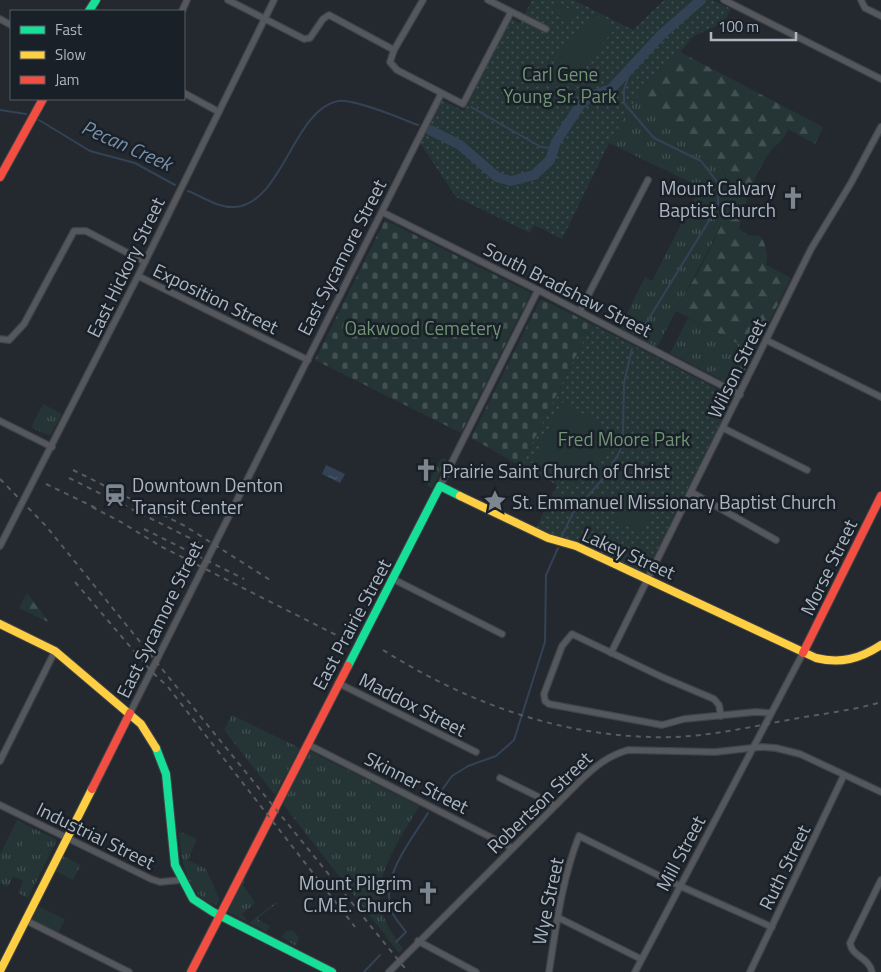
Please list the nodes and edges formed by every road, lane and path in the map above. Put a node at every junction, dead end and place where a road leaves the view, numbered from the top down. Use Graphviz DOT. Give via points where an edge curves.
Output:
graph roads {
  1 [pos="228,0"];
  2 [pos="274,0"];
  3 [pos="423,0"];
  4 [pos="488,0"];
  5 [pos="724,0"];
  6 [pos="861,0"];
  7 [pos="511,12"];
  8 [pos="881,16"];
  9 [pos="265,19"];
  10 [pos="546,29"];
  11 [pos="394,50"];
  12 [pos="881,79"];
  13 [pos="185,94"];
  14 [pos="441,94"];
  15 [pos="42,100"];
  16 [pos="219,112"];
  17 [pos="881,127"];
  18 [pos="0,177"];
  19 [pos="648,180"];
  20 [pos="382,212"];
  21 [pos="145,262"];
  22 [pos="138,276"];
  23 [pos="538,290"];
  24 [pos="580,312"];
  25 [pos="0,340"];
  26 [pos="766,340"];
  27 [pos="308,360"];
  28 [pos="740,394"];
  29 [pos="881,397"];
  30 [pos="0,421"];
  31 [pos="724,428"];
  32 [pos="52,447"];
  33 [pos="807,470"];
  34 [pos="440,486"];
  35 [pos="691,492"];
  36 [pos="881,496"];
  37 [pos="776,540"];
  38 [pos="0,546"];
  39 [pos="393,579"];
  40 [pos="648,579"];
  41 [pos="0,624"];
  42 [pos="502,634"];
  43 [pos="881,644"];
  44 [pos="55,651"];
  45 [pos="611,653"];
  46 [pos="803,653"];
  47 [pos="338,683"];
  48 [pos="130,712"];
  49 [pos="771,713"];
  50 [pos="721,716"];
  51 [pos="306,744"];
  52 [pos="752,749"];
  53 [pos="476,752"];
  54 [pos="1,757"];
  55 [pos="844,775"];
  56 [pos="500,778"];
  57 [pos="881,792"];
  58 [pos="0,805"];
  59 [pos="555,805"];
  60 [pos="67,838"];
  61 [pos="512,848"];
  62 [pos="180,880"];
  63 [pos="881,880"];
  64 [pos="680,886"];
  65 [pos="220,916"];
  66 [pos="559,918"];
  67 [pos="25,920"];
  68 [pos="772,927"];
  69 [pos="418,941"];
  70 [pos="641,959"];
  71 [pos="0,971"];
  72 [pos="129,972"];
  73 [pos="191,972"];
  74 [pos="332,972"];
  75 [pos="389,972"];
  76 [pos="476,972"];
  77 [pos="549,972"];
  78 [pos="635,972"];
  79 [pos="750,972"];
  80 [pos="872,972"];
  1 -- 9 [label="street"];
  2 -- 9 [label="street, East Hickory Street"];
  3 -- 11 [label="street"];
  4 -- 7 [label="street"];
  5 -- 12 [label="street"];
  6 -- 8 [label="street" via="865,8"];
  7 -- 10 [label="street"];
  7 -- 14 [label="street" via="464,104"];
  9 -- 11 [label="street" via="304,39 310,38 323,19 329,16"];
  9 -- 16 [label="street, East Hickory Street"];
  11 -- 14 [label="street" via="390,62 393,67"];
  13 -- 16 [label="street"];
  14 -- 20 [label="street, East Sycamore Street"];
  15 -- 18 [label="street"];
  16 -- 21 [label="street, East Hickory Street"];
  17 -- 26 [label="street, Wilson Street" via="811,249"];
  19 -- 24 [label="street"];
  20 -- 23 [label="street, South Bradshaw Street"];
  20 -- 27 [label="street, East Sycamore Street"];
  21 -- 22 [label="street, East Hickory Street"];
  21 -- 25 [label="street, Exposition Street" via="81,230 74,231 24,324 9,340"];
  22 -- 27 [label="street, Exposition Street"];
  22 -- 32 [label="street, East Hickory Street"];
  23 -- 24 [label="street, South Bradshaw Street"];
  23 -- 34 [label="street, East Prairie Street"];
  24 -- 28 [label="street, South Bradshaw Street"];
  26 -- 28 [label="street, Wilson Street"];
  26 -- 29 [label="street"];
  27 -- 48 [label="street, East Sycamore Street"];
  28 -- 31 [label="street, Wilson Street"];
  30 -- 32 [label="street"];
  31 -- 33 [label="street"];
  31 -- 35 [label="street, Wilson Street"];
  32 -- 38 [label="street, East Hickory Street"];
  34 -- 39 [label="street, East Prairie Street"];
  34 -- 40 [label="street, Lakey Street" via="548,538 576,546"];
  35 -- 37 [label="street"];
  35 -- 40 [label="street, Wilson Street"];
  36 -- 46 [label="street, Morse Street"];
  39 -- 42 [label="street"];
  39 -- 47 [label="street, East Prairie Street"];
  40 -- 45 [label="street, Wilson Street"];
  40 -- 46 [label="street, Lakey Street"];
  41 -- 44 [label="street"];
  43 -- 46 [label="street, Lakey Street" via="860,658 842,661 829,662"];
  44 -- 48 [label="street"];
  44 -- 54 [label="street"];
  45 -- 50 [label="street" via="714,699"];
  45 -- 50 [label="street" via="572,634 555,664 544,694 545,701 662,725"];
  46 -- 49 [label="street, Mill Street"];
  47 -- 51 [label="street, East Prairie Street"];
  47 -- 53 [label="street, Maddox Street"];
  48 -- 60 [label="street, East Sycamore Street"];
  48 -- 62 [label="street" via="152,740 166,774 175,865"];
  49 -- 50 [label="street"];
  49 -- 52 [label="street, Mill Street"];
  51 -- 61 [label="street, Skinner Street"];
  51 -- 65 [label="street, East Prairie Street"];
  52 -- 55 [label="street, Robertson Street" via="788,750"];
  52 -- 59 [label="street, Robertson Street" via="715,752 628,750 603,760"];
  52 -- 64 [label="street, Mill Street"];
  55 -- 57 [label="street, Robertson Street"];
  55 -- 68 [label="street, Ruth Street"];
  56 -- 59 [label="street"];
  58 -- 60 [label="street, Industrial Street"];
  59 -- 61 [label="street, Robertson Street"];
  60 -- 62 [label="street, Industrial Street" via="160,882"];
  60 -- 67 [label="street, East Sycamore Street"];
  61 -- 69 [label="street, Robertson Street"];
  62 -- 65 [label="street" via="194,899"];
  63 -- 80 [label="street" via="850,943 855,953 868,961"];
  64 -- 66 [label="street, Wye Street" via="579,836 572,852"];
  64 -- 68 [label="street"];
  64 -- 70 [label="street, Mill Street"];
  65 -- 73 [label="street, East Prairie Street"];
  65 -- 74 [label="street"];
  66 -- 70 [label="street"];
  66 -- 77 [label="street, Wye Street"];
  67 -- 71 [label="street, East Sycamore Street"];
  67 -- 72 [label="street"];
  68 -- 79 [label="street, Ruth Street"];
  69 -- 75 [label="street, Robertson Street"];
  69 -- 76 [label="street"];
  70 -- 78 [label="street, Mill Street"];
}
